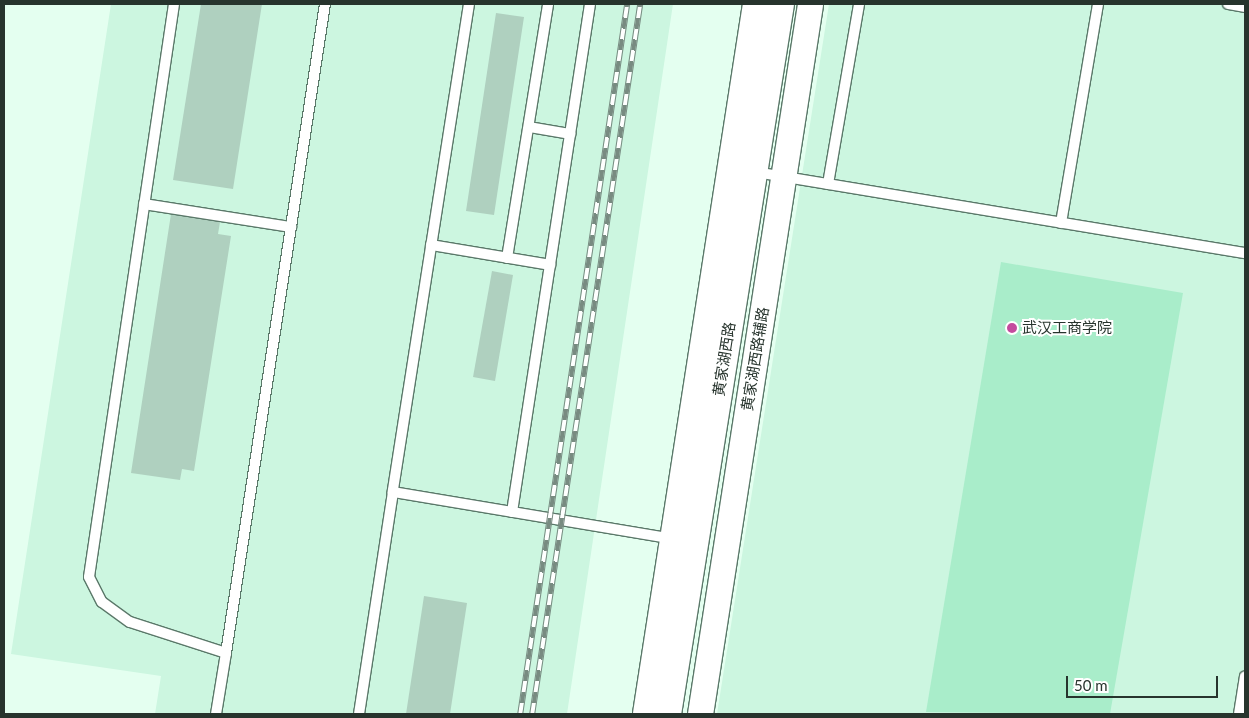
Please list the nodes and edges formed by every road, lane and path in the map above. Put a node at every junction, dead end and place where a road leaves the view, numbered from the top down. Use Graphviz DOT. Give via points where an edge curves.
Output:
graph roads {
  1 [pos="174,4"];
  2 [pos="325,4"];
  3 [pos="469,4"];
  4 [pos="548,4"];
  5 [pos="590,4"];
  6 [pos="757,4"];
  7 [pos="780,4"];
  8 [pos="810,4"];
  9 [pos="859,4"];
  10 [pos="1098,4"];
  11 [pos="1228,4"];
  12 [pos="1245,7"];
  13 [pos="529,127"];
  14 [pos="570,134"];
  15 [pos="743,170"];
  16 [pos="784,177"];
  17 [pos="828,184"];
  18 [pos="144,204"];
  19 [pos="1061,223"];
  20 [pos="291,227"];
  21 [pos="431,245"];
  22 [pos="1245,253"];
  23 [pos="507,258"];
  24 [pos="550,265"];
  25 [pos="393,492"];
  26 [pos="512,512"];
  27 [pos="675,539"];
  28 [pos="226,653"];
  29 [pos="1245,676"];
  30 [pos="216,714"];
  31 [pos="359,714"];
  32 [pos="647,714"];
  33 [pos="667,714"];
  34 [pos="700,714"];
  35 [pos="1239,714"];
  1 -- 18 [label="lane"];
  2 -- 20 [label="lane"];
  3 -- 21 [label="lane"];
  4 -- 13 [label="lane"];
  5 -- 14 [label="lane"];
  6 -- 15 [label="main road, 黄家湖西路"];
  7 -- 15 [label="main road, 黄家湖西路"];
  8 -- 16 [label="street, 黄家湖西路辅路"];
  9 -- 17 [label="lane"];
  10 -- 19 [label="lane"];
  11 -- 12 [label="lane"];
  13 -- 14 [label="lane"];
  13 -- 23 [label="lane"];
  14 -- 24 [label="lane"];
  15 -- 16 [label="lane"];
  15 -- 27 [label="main road, 黄家湖西路"];
  15 -- 33 [label="main road, 黄家湖西路"];
  16 -- 17 [label="lane"];
  16 -- 34 [label="street, 黄家湖西路辅路"];
  17 -- 19 [label="lane"];
  18 -- 20 [label="lane"];
  18 -- 28 [label="lane" via="89,577 102,602 130,622"];
  19 -- 22 [label="lane"];
  20 -- 28 [label="lane"];
  21 -- 23 [label="lane"];
  21 -- 25 [label="lane"];
  23 -- 24 [label="lane"];
  24 -- 26 [label="lane"];
  25 -- 26 [label="lane"];
  25 -- 31 [label="lane"];
  26 -- 27 [label="lane"];
  27 -- 32 [label="main road, 黄家湖西路"];
  28 -- 30 [label="lane"];
  29 -- 35 [label="lane"];
}
